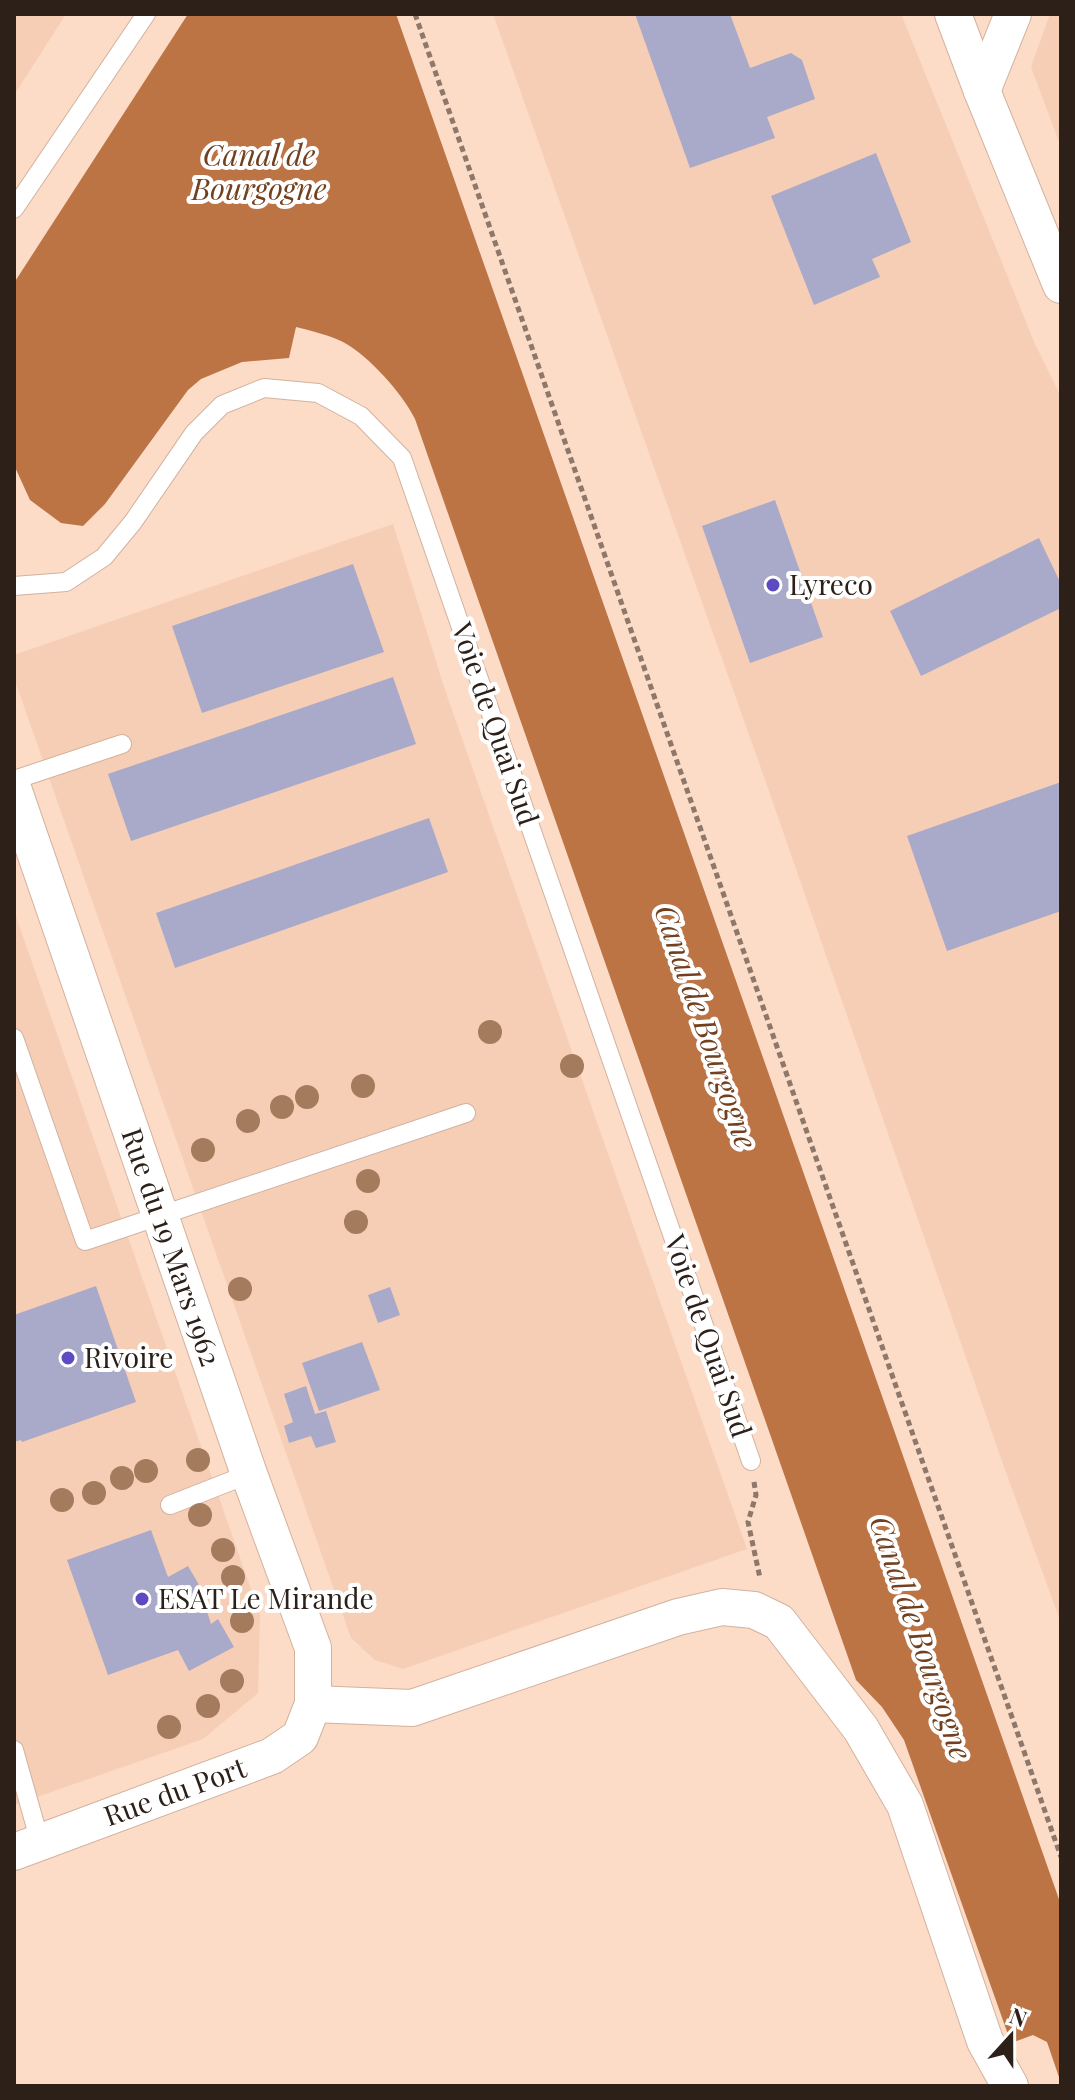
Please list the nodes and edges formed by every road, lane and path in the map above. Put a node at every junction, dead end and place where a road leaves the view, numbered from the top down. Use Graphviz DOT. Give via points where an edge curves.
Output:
graph roads {
  1 [pos="146,14"];
  2 [pos="415,14"];
  3 [pos="953,14"];
  4 [pos="1013,14"];
  5 [pos="982,91"];
  6 [pos="14,209"];
  7 [pos="1061,285"];
  8 [pos="14,586"];
  9 [pos="122,744"];
  10 [pos="14,780"];
  11 [pos="14,791"];
  12 [pos="14,1038"];
  13 [pos="466,1113"];
  14 [pos="161,1217"];
  15 [pos="751,1461"];
  16 [pos="249,1474"];
  17 [pos="170,1505"];
  18 [pos="754,1610"];
  19 [pos="313,1704"];
  20 [pos="14,1750"];
  21 [pos="27,1847"];
  22 [pos="1061,1857"];
  23 [pos="1010,2086"];
  1 -- 6 [label="lane"];
  2 -- 22 [label="path"];
  3 -- 5 [label="street"];
  4 -- 5 [label="street"];
  5 -- 7 [label="street"];
  8 -- 15 [label="lane, Voie de Quai Sud" via="66,582 104,557 194,433 222,405 264,388 318,393 361,416 402,458"];
  9 -- 10 [label="lane"];
  11 -- 14 [label="street, Rue du 19 Mars 1962"];
  12 -- 14 [label="lane" via="85,1241"];
  13 -- 14 [label="lane"];
  14 -- 16 [label="street, Rue du 19 Mars 1962"];
  15 -- 18 [label="path" via="756,1495 748,1522 760,1580"];
  16 -- 17 [label="lane"];
  16 -- 19 [label="street, Rue du 19 Mars 1962" via="313,1648"];
  18 -- 19 [label="street" via="722,1607 678,1617 412,1708"];
  18 -- 23 [label="street" via="779,1622 861,1729 905,1805 985,2041"];
  19 -- 21 [label="street, Rue du Port" via="300,1737 272,1756"];
  20 -- 21 [label="lane"];
}
